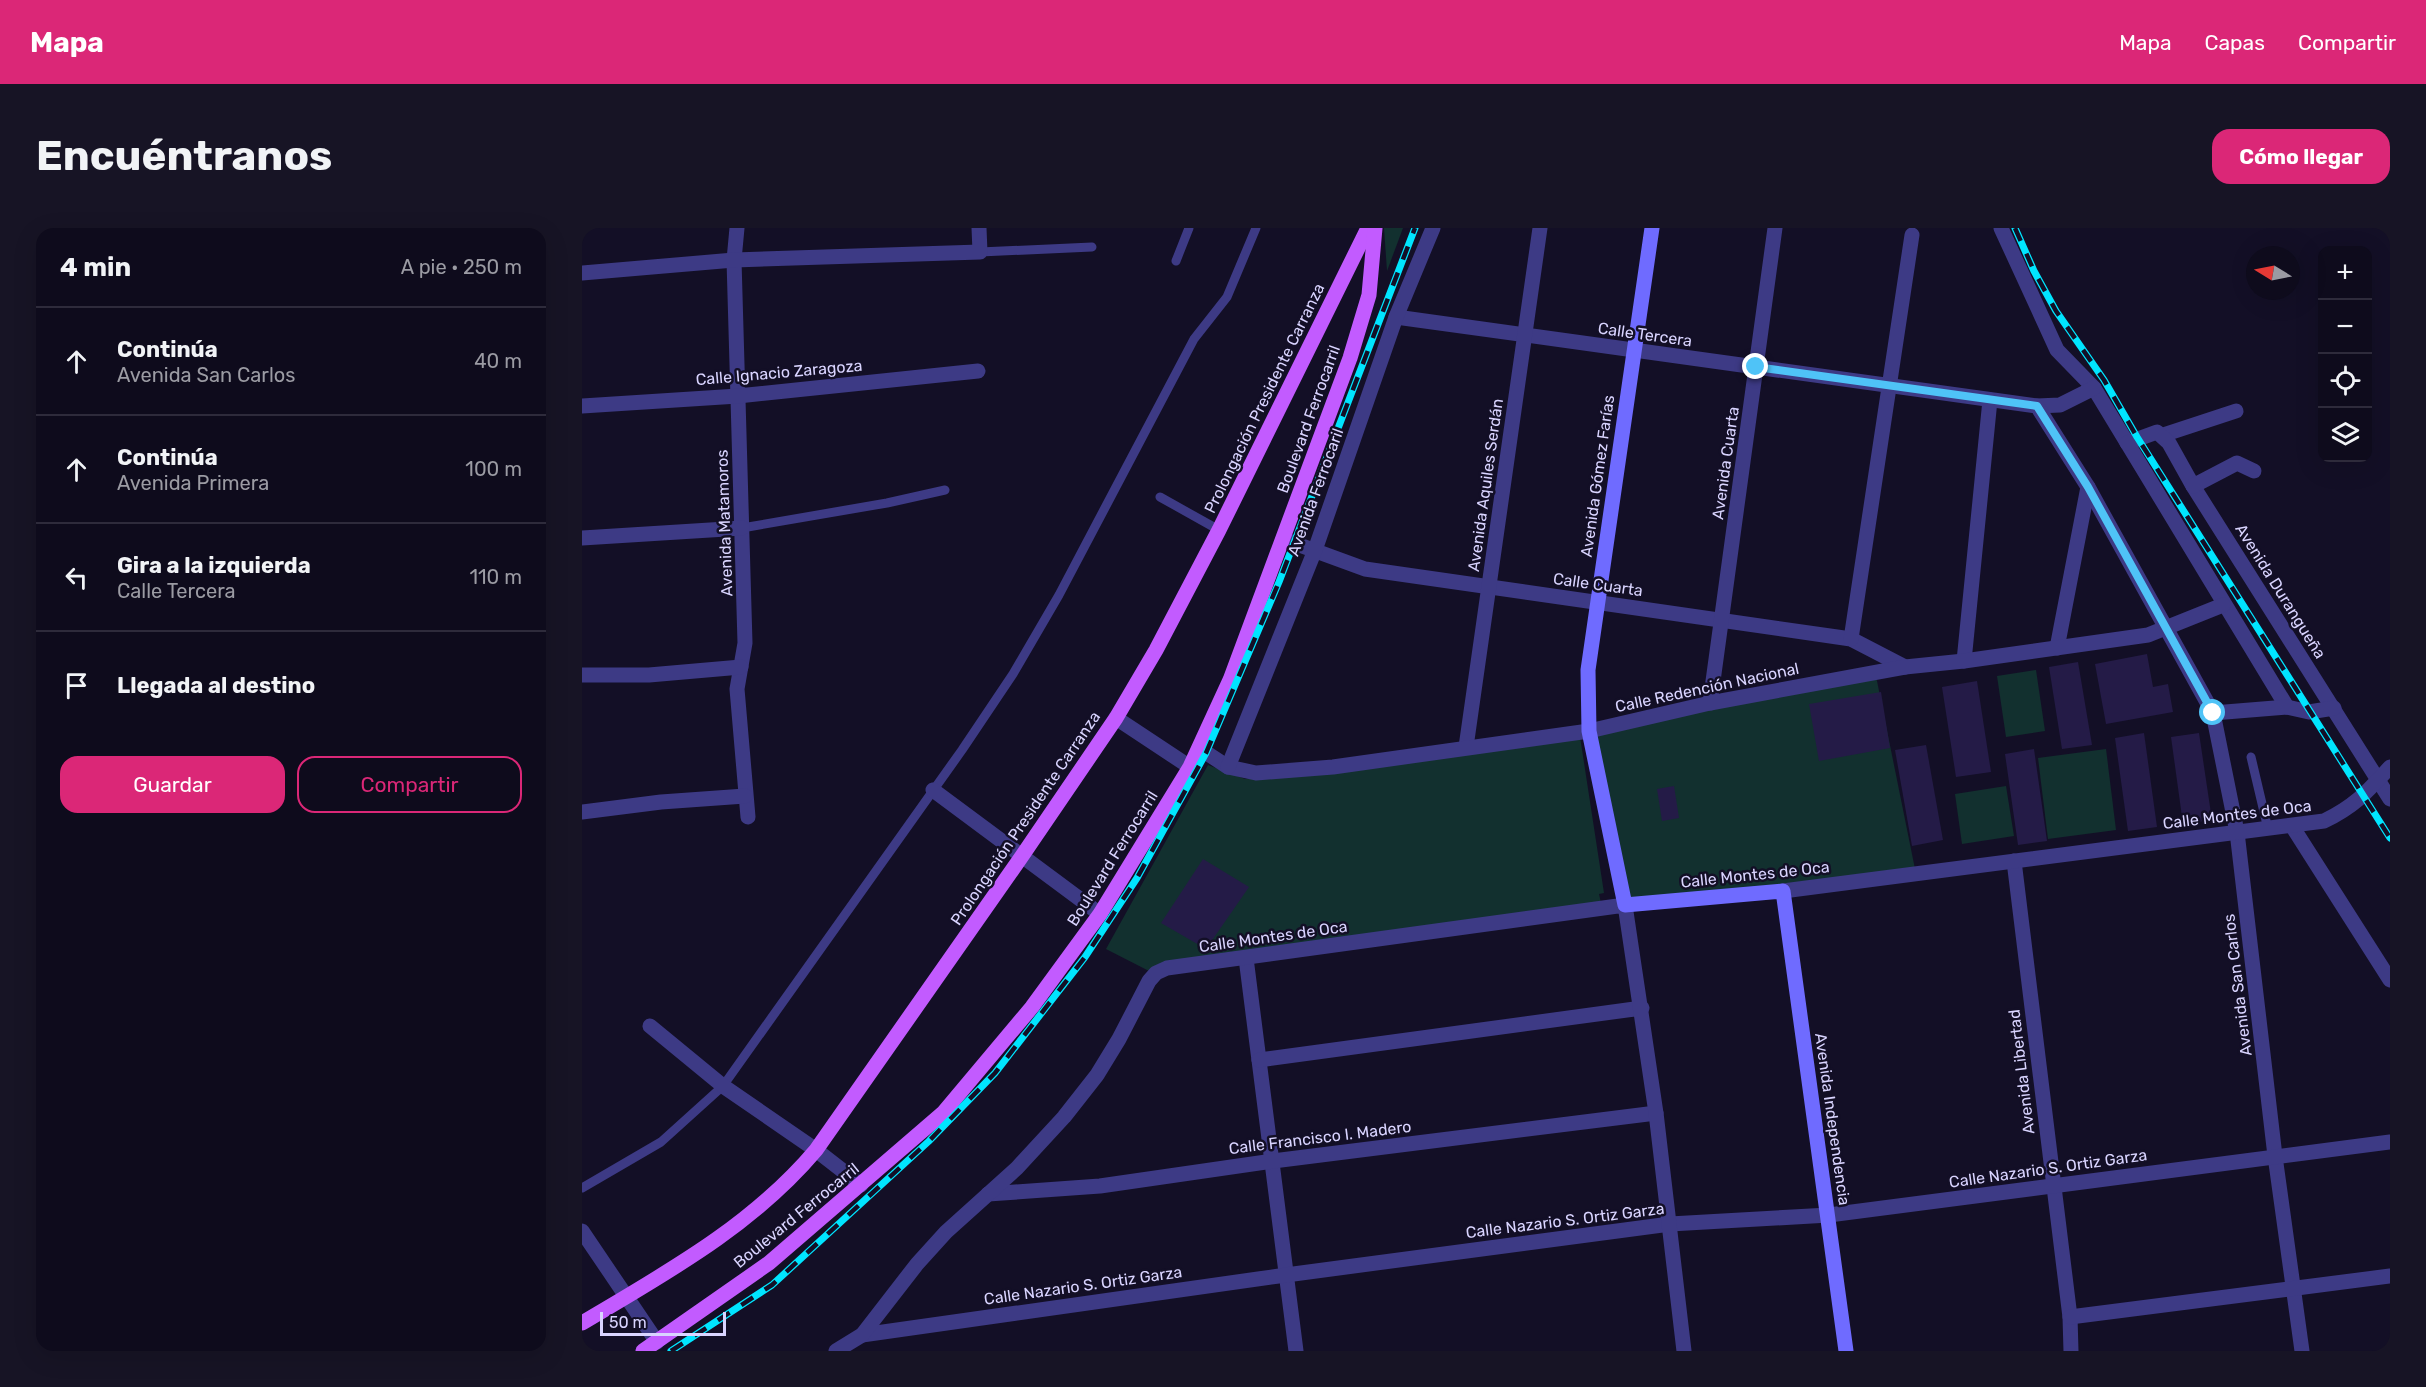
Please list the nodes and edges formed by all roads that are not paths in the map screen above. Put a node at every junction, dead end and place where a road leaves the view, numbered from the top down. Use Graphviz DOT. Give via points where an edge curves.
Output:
graph roads {
  1 [pos="737,228"];
  2 [pos="979,228"];
  3 [pos="1189,228"];
  4 [pos="1256,228"];
  5 [pos="1368,228"];
  6 [pos="1375,228"];
  7 [pos="1433,228"];
  8 [pos="1540,228"];
  9 [pos="1652,228"];
  10 [pos="1775,228"];
  11 [pos="2001,228"];
  12 [pos="1912,235"];
  13 [pos="1092,247"];
  14 [pos="980,252"];
  15 [pos="734,260"];
  16 [pos="1176,261"];
  17 [pos="582,273"];
  18 [pos="1396,317"];
  19 [pos="1524,335"];
  20 [pos="1634,350"];
  21 [pos="1756,367"];
  22 [pos="978,371"];
  23 [pos="1890,386"];
  24 [pos="2094,388"];
  25 [pos="738,396"];
  26 [pos="1990,400"];
  27 [pos="582,406"];
  28 [pos="2037,406"];
  29 [pos="2236,411"];
  30 [pos="2163,435"];
  31 [pos="2127,443"];
  32 [pos="2254,471"];
  33 [pos="2193,486"];
  34 [pos="2088,487"];
  35 [pos="945,490"];
  36 [pos="1160,497"];
  37 [pos="742,528"];
  38 [pos="1219,530"];
  39 [pos="582,538"];
  40 [pos="1283,539"];
  41 [pos="1314,550"];
  42 [pos="1489,587"];
  43 [pos="1597,602"];
  44 [pos="2223,605"];
  45 [pos="1721,620"];
  46 [pos="2165,628"];
  47 [pos="1851,639"];
  48 [pos="2057,648"];
  49 [pos="1964,661"];
  50 [pos="741,667"];
  51 [pos="1905,667"];
  52 [pos="582,675"];
  53 [pos="1710,703"];
  54 [pos="2287,708"];
  55 [pos="2334,708"];
  56 [pos="2213,713"];
  57 [pos="1116,717"];
  58 [pos="1589,731"];
  59 [pos="1466,747"];
  60 [pos="1199,748"];
  61 [pos="2251,757"];
  62 [pos="1190,766"];
  63 [pos="1228,767"];
  64 [pos="2390,767"];
  65 [pos="2378,779"];
  66 [pos="933,790"];
  67 [pos="746,796"];
  68 [pos="2390,799"];
  69 [pos="582,812"];
  70 [pos="748,817"];
  71 [pos="2292,826"];
  72 [pos="2268,829"];
  73 [pos="2237,832"];
  74 [pos="1022,856"];
  75 [pos="2014,861"];
  76 [pos="1782,891"];
  77 [pos="1626,905"];
  78 [pos="1100,914"];
  79 [pos="1246,958"];
  80 [pos="2390,980"];
  81 [pos="1642,1008"];
  82 [pos="650,1026"];
  83 [pos="1259,1060"];
  84 [pos="723,1086"];
  85 [pos="1656,1113"];
  86 [pos="2390,1142"];
  87 [pos="816,1150"];
  88 [pos="2275,1156"];
  89 [pos="1273,1161"];
  90 [pos="861,1185"];
  91 [pos="2053,1187"];
  92 [pos="582,1188"];
  93 [pos="988,1194"];
  94 [pos="1829,1215"];
  95 [pos="1670,1224"];
  96 [pos="582,1231"];
  97 [pos="1286,1275"];
  98 [pos="2390,1276"];
  99 [pos="2293,1288"];
  100 [pos="628,1296"];
  101 [pos="2070,1317"];
  102 [pos="582,1323"];
  103 [pos="862,1335"];
  104 [pos="657,1342"];
  105 [pos="643,1351"];
  106 [pos="836,1351"];
  107 [pos="1296,1351"];
  108 [pos="1684,1351"];
  109 [pos="1846,1351"];
  110 [pos="2071,1351"];
  111 [pos="2301,1351"];
  1 -- 15 [label="street, Avenida Matamoros"];
  2 -- 14 [label="street"];
  3 -- 16 [label="lane"];
  4 -- 66 [label="lane" via="1227,297 1194,339 1059,596 1013,674"];
  5 -- 38 [label="main road, Prolongación Presidente Carranza"];
  6 -- 40 [label="main road, Boulevard Ferrocarril" via="1369,295 1350,358"];
  7 -- 18 [label="street, Avenida Ferrocaril"];
  8 -- 19 [label="street, Avenida Aquiles Serdán"];
  9 -- 20 [label="main road, Avenida Gómez Farías"];
  10 -- 21 [label="street, Avenida Cuarta"];
  11 -- 24 [label="street" via="2057,350"];
  12 -- 23 [label="street"];
  13 -- 14 [label="lane"];
  14 -- 15 [label="street"];
  15 -- 17 [label="street"];
  15 -- 25 [label="street, Avenida Matamoros"];
  18 -- 19 [label="street, Calle Tercera"];
  18 -- 41 [label="street, Avenida Ferrocaril"];
  19 -- 20 [label="street, Calle Tercera"];
  19 -- 42 [label="street, Avenida Aquiles Serdán"];
  20 -- 21 [label="street, Calle Tercera"];
  20 -- 43 [label="main road, Avenida Gómez Farías"];
  21 -- 23 [label="street, Calle Tercera"];
  21 -- 45 [label="street, Avenida Cuarta"];
  22 -- 25 [label="street, Calle Ignacio Zaragoza"];
  23 -- 26 [label="street, Calle Tercera"];
  23 -- 47 [label="street"];
  24 -- 28 [label="street, Calle Tercera" via="2060,405"];
  24 -- 31 [label="street"];
  25 -- 27 [label="street, Calle Ignacio Zaragoza"];
  25 -- 37 [label="street, Avenida Matamoros"];
  26 -- 28 [label="street, Calle Tercera"];
  26 -- 49 [label="street"];
  28 -- 34 [label="street, Avenida San Carlos"];
  29 -- 30 [label="street"];
  30 -- 31 [label="street" via="2157,432"];
  30 -- 33 [label="street, Avenida Durangueña"];
  31 -- 44 [label="street"];
  32 -- 33 [label="street" via="2237,463"];
  33 -- 55 [label="street, Avenida Durangueña"];
  34 -- 46 [label="street, Avenida San Carlos"];
  34 -- 48 [label="street"];
  35 -- 37 [label="lane"];
  36 -- 38 [label="lane"];
  37 -- 39 [label="street"];
  37 -- 50 [label="street, Avenida Matamoros" via="745,643"];
  38 -- 57 [label="main road, Prolongación Presidente Carranza"];
  40 -- 41 [label="street, Calle Cuarta"];
  40 -- 60 [label="main road, Boulevard Ferrocarril" via="1230,680"];
  41 -- 42 [label="street, Calle Cuarta" via="1365,569"];
  41 -- 63 [label="street, Avenida Ferrocaril"];
  42 -- 43 [label="street, Calle Cuarta"];
  42 -- 59 [label="street, Avenida Aquiles Serdán"];
  43 -- 45 [label="street, Calle Cuarta"];
  43 -- 58 [label="main road, Avenida Gómez Farías" via="1588,670"];
  44 -- 46 [label="street, Calle Redención Nacional"];
  44 -- 54 [label="street"];
  45 -- 47 [label="street, Calle Cuarta"];
  45 -- 53 [label="street, Avenida Cuarta"];
  46 -- 48 [label="street, Calle Redención Nacional" via="2148,635"];
  46 -- 56 [label="street, Avenida San Carlos"];
  47 -- 51 [label="street, Calle Cuarta"];
  48 -- 49 [label="street, Calle Redención Nacional"];
  49 -- 51 [label="street, Calle Redención Nacional"];
  50 -- 52 [label="street" via="649,675"];
  50 -- 67 [label="street, Avenida Matamoros" via="738,689"];
  51 -- 53 [label="street, Calle Redención Nacional"];
  53 -- 58 [label="street, Calle Redención Nacional"];
  54 -- 55 [label="street" via="2309,712"];
  54 -- 56 [label="street"];
  55 -- 65 [label="street, Avenida Durangueña"];
  56 -- 73 [label="street, Avenida San Carlos"];
  57 -- 62 [label="street"];
  57 -- 74 [label="main road, Prolongación Presidente Carranza"];
  58 -- 59 [label="street, Calle Redención Nacional"];
  58 -- 77 [label="main road"];
  59 -- 63 [label="street, Calle Redención Nacional" via="1334,767 1256,773"];
  60 -- 62 [label="main road, Boulevard Ferrocarril"];
  60 -- 63 [label="street, Calle Redención Nacional"];
  61 -- 72 [label="lane"];
  62 -- 78 [label="main road, Boulevard Ferrocarril"];
  64 -- 65 [label="street, Calle Montes de Oca"];
  65 -- 68 [label="street, Avenida Durangueña"];
  65 -- 71 [label="street, Calle Montes de Oca" via="2347,810 2324,821"];
  66 -- 74 [label="street"];
  66 -- 84 [label="lane"];
  67 -- 69 [label="street"];
  67 -- 70 [label="street, Avenida Matamoros"];
  71 -- 72 [label="street, Calle Montes de Oca"];
  71 -- 80 [label="street"];
  72 -- 73 [label="street, Calle Montes de Oca"];
  73 -- 75 [label="street, Calle Montes de Oca"];
  73 -- 88 [label="street, Avenida San Carlos"];
  74 -- 78 [label="street"];
  74 -- 87 [label="main road, Prolongación Presidente Carranza"];
  75 -- 76 [label="street, Calle Montes de Oca"];
  75 -- 91 [label="street, Avenida Libertad"];
  76 -- 77 [label="main road, Calle Montes de Oca"];
  76 -- 94 [label="main road, Avenida Independencia"];
  77 -- 79 [label="street, Calle Montes de Oca"];
  77 -- 81 [label="street"];
  78 -- 90 [label="main road, Boulevard Ferrocarril" via="1032,1007 943,1113"];
  79 -- 83 [label="street"];
  79 -- 93 [label="street, Calle Montes de Oca" via="1167,968 1156,973 1097,1075 1044,1141"];
  81 -- 83 [label="street"];
  81 -- 85 [label="street"];
  82 -- 84 [label="street"];
  83 -- 89 [label="street"];
  84 -- 87 [label="street"];
  84 -- 92 [label="lane" via="661,1142"];
  85 -- 89 [label="street, Calle Francisco I. Madero"];
  85 -- 95 [label="street"];
  86 -- 88 [label="street, Calle Nazario S. Ortiz Garza"];
  87 -- 90 [label="street"];
  87 -- 100 [label="main road, Prolongación Presidente Carranza" via="795,1175 724,1237"];
  88 -- 91 [label="street, Calle Nazario S. Ortiz Garza"];
  88 -- 99 [label="street, Avenida San Carlos"];
  89 -- 93 [label="street, Calle Francisco I. Madero" via="1100,1186"];
  89 -- 97 [label="street"];
  90 -- 104 [label="main road, Boulevard Ferrocarril" via="769,1263"];
  91 -- 94 [label="street, Calle Nazario S. Ortiz Garza"];
  91 -- 101 [label="street, Avenida Libertad"];
  93 -- 103 [label="street" via="917,1264"];
  94 -- 95 [label="street, Calle Nazario S. Ortiz Garza"];
  94 -- 109 [label="main road, Avenida Independencia"];
  95 -- 97 [label="street, Calle Nazario S. Ortiz Garza"];
  95 -- 108 [label="street"];
  96 -- 100 [label="street"];
  97 -- 103 [label="street, Calle Nazario S. Ortiz Garza"];
  97 -- 107 [label="street"];
  98 -- 99 [label="street"];
  99 -- 101 [label="street"];
  99 -- 111 [label="street, Avenida San Carlos"];
  100 -- 102 [label="main road, Prolongación Presidente Carranza"];
  100 -- 104 [label="street"];
  101 -- 110 [label="street, Avenida Libertad"];
  103 -- 106 [label="street"];
  104 -- 105 [label="main road, Boulevard Ferrocarril"];
}
